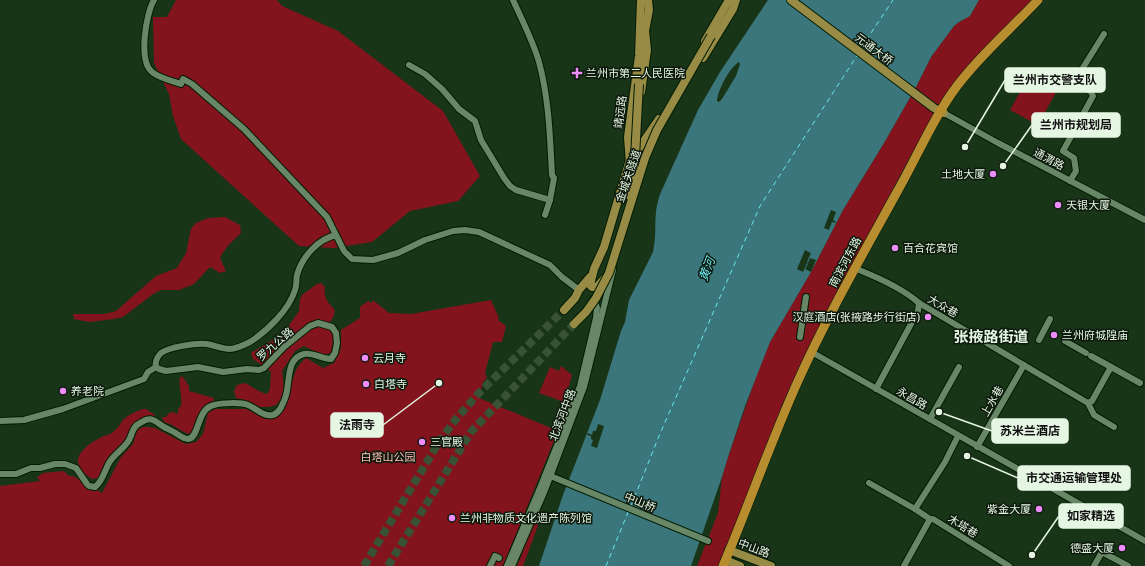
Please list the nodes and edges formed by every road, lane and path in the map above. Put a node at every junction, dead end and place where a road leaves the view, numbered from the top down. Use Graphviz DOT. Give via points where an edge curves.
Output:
graph roads {
  1 [pos="154,0"];
  2 [pos="513,0"];
  3 [pos="641,0"];
  4 [pos="648,0"];
  5 [pos="729,0"];
  6 [pos="735,0"];
  7 [pos="791,0"];
  8 [pos="1038,0"];
  9 [pos="1042,0"];
  10 [pos="645,31"];
  11 [pos="1104,34"];
  12 [pos="409,65"];
  13 [pos="940,111"];
  14 [pos="636,152"];
  15 [pos="629,163"];
  16 [pos="640,172"];
  17 [pos="1070,181"];
  18 [pos="550,200"];
  19 [pos="628,210"];
  20 [pos="545,215"];
  21 [pos="1145,220"];
  22 [pos="336,234"];
  23 [pos="614,265"];
  24 [pos="594,269"];
  25 [pos="859,270"];
  26 [pos="580,290"];
  27 [pos="806,297"];
  28 [pos="605,301"];
  29 [pos="919,303"];
  30 [pos="564,310"];
  31 [pos="1050,319"];
  32 [pos="574,324"];
  33 [pos="800,337"];
  34 [pos="1039,340"];
  35 [pos="1065,341"];
  36 [pos="815,354"];
  37 [pos="1024,365"];
  38 [pos="156,367"];
  39 [pos="959,367"];
  40 [pos="1111,367"];
  41 [pos="1140,383"];
  42 [pos="876,389"];
  43 [pos="1088,403"];
  44 [pos="930,420"];
  45 [pos="0,421"];
  46 [pos="1114,427"];
  47 [pos="958,436"];
  48 [pos="977,446"];
  49 [pos="0,474"];
  50 [pos="548,475"];
  51 [pos="868,483"];
  52 [pos="915,509"];
  53 [pos="930,519"];
  54 [pos="708,541"];
  55 [pos="1145,541"];
  56 [pos="732,551"];
  57 [pos="499,558"];
  58 [pos="727,564"];
  59 [pos="490,566"];
  60 [pos="507,566"];
  61 [pos="512,566"];
  62 [pos="740,566"];
  63 [pos="771,566"];
  64 [pos="904,566"];
  65 [pos="1009,566"];
  66 [pos="1094,566"];
  67 [pos="1128,566"];
  1 -- 22 [label="street" via="150,6 146,28 146,58 149,69 181,84 183,79 192,84 244,129 327,217"];
  2 -- 18 [label="street" via="539,61 546,92 554,178"];
  3 -- 15 [label="main road, 靖远路" via="639,56 628,137"];
  4 -- 10 [label="main road, 靖远路"];
  5 -- 14 [label="main road" via="653,130"];
  6 -- 16 [label="main road" via="733,9 657,131"];
  6 -- 19 [label="main road, 金城关隧道, bridge" via="711,36 657,130"];
  7 -- 13 [label="main road, 元通大桥"];
  8 -- 13 [label="highway, 南滨河东路" via="965,75"];
  9 -- 13 [label="highway, 南滨河东路"];
  10 -- 14 [label="main road, 靖远路" via="647,50 638,112"];
  10 -- 19 [label="main road, bridge"];
  11 -- 17 [label="street" via="1074,82 1091,92 1093,96 1063,151 1074,158 1076,171"];
  12 -- 18 [label="street" via="425,74 459,109 475,121 481,140 510,186"];
  13 -- 17 [label="street, 通渭路"];
  13 -- 25 [label="highway, 南滨河东路"];
  13 -- 56 [label="highway, 南滨河东路" via="807,362"];
  14 -- 15 [label="main road"];
  14 -- 16 [label="main road, 靖远路"];
  15 -- 16 [label="main road"];
  15 -- 24 [label="main road" via="604,247"];
  16 -- 23 [label="main road"];
  17 -- 21 [label="street, 通渭路"];
  18 -- 20 [label="street"];
  19 -- 32 [label="main road, 金城关隧道, bridge" via="609,273 596,298"];
  22 -- 26 [label="street" via="344,251 352,259 373,260 453,231 479,232 550,265"];
  22 -- 38 [label="street, 罗九公路" via="327,236 314,247 300,268 295,290 278,320 251,341 230,349 193,344 166,351 157,358"];
  23 -- 24 [label="main road" via="602,282 594,287 590,286"];
  23 -- 28 [label="street, 北滨河中路"];
  24 -- 26 [label="main road"];
  25 -- 29 [label="street, 大众巷" via="878,278"];
  25 -- 36 [label="highway, 南滨河东路"];
  26 -- 30 [label="main road"];
  27 -- 33 [label="street"];
  28 -- 50 [label="street, 北滨河中路" via="584,387"];
  28 -- 50 [label="street, 北滨河中路" via="593,296 597,308 596,318 580,386"];
  29 -- 37 [label="street, 大众巷"];
  29 -- 42 [label="street" via="918,312"];
  31 -- 34 [label="street"];
  35 -- 40 [label="street"];
  36 -- 42 [label="street, 永昌路"];
  36 -- 56 [label="highway, 南滨河东路"];
  37 -- 43 [label="street, 大众巷"];
  37 -- 48 [label="street, 上水巷"];
  38 -- 45 [label="street" via="148,372 144,379 63,409 24,420"];
  38 -- 49 [label="street, 罗九公路" via="166,371 198,367 223,372 259,370 310,326 324,324 332,327 336,333 337,343 331,359 310,353 299,356 294,362 288,374 286,398 278,412 273,415 248,405 213,405 204,411 196,433 188,439 156,420 146,420 134,427 128,441 109,463 100,483 95,486 87,484 76,468 65,464 31,468 16,474"];
  39 -- 44 [label="street"];
  40 -- 41 [label="street"];
  40 -- 43 [label="street" via="1092,401"];
  42 -- 44 [label="street, 永昌路"];
  43 -- 46 [label="street, 大众巷" via="1094,415"];
  44 -- 47 [label="street, 永昌路"];
  47 -- 48 [label="street, 永昌路"];
  47 -- 52 [label="street"];
  48 -- 55 [label="street, 永昌路"];
  50 -- 54 [label="street, 中山桥"];
  50 -- 60 [label="street, 北滨河中路"];
  50 -- 61 [label="street, 北滨河中路"];
  51 -- 52 [label="street"];
  52 -- 53 [label="street"];
  53 -- 64 [label="street, 木塔巷"];
  53 -- 65 [label="street, 木塔巷" via="934,519"];
  56 -- 58 [label="highway, 南滨河东路"];
  56 -- 63 [label="main road, 中山路"];
  57 -- 59 [label="street" via="495,556"];
  58 -- 62 [label="main road, 中山路"];
  66 -- 67 [label="street" via="1102,552"];
}
